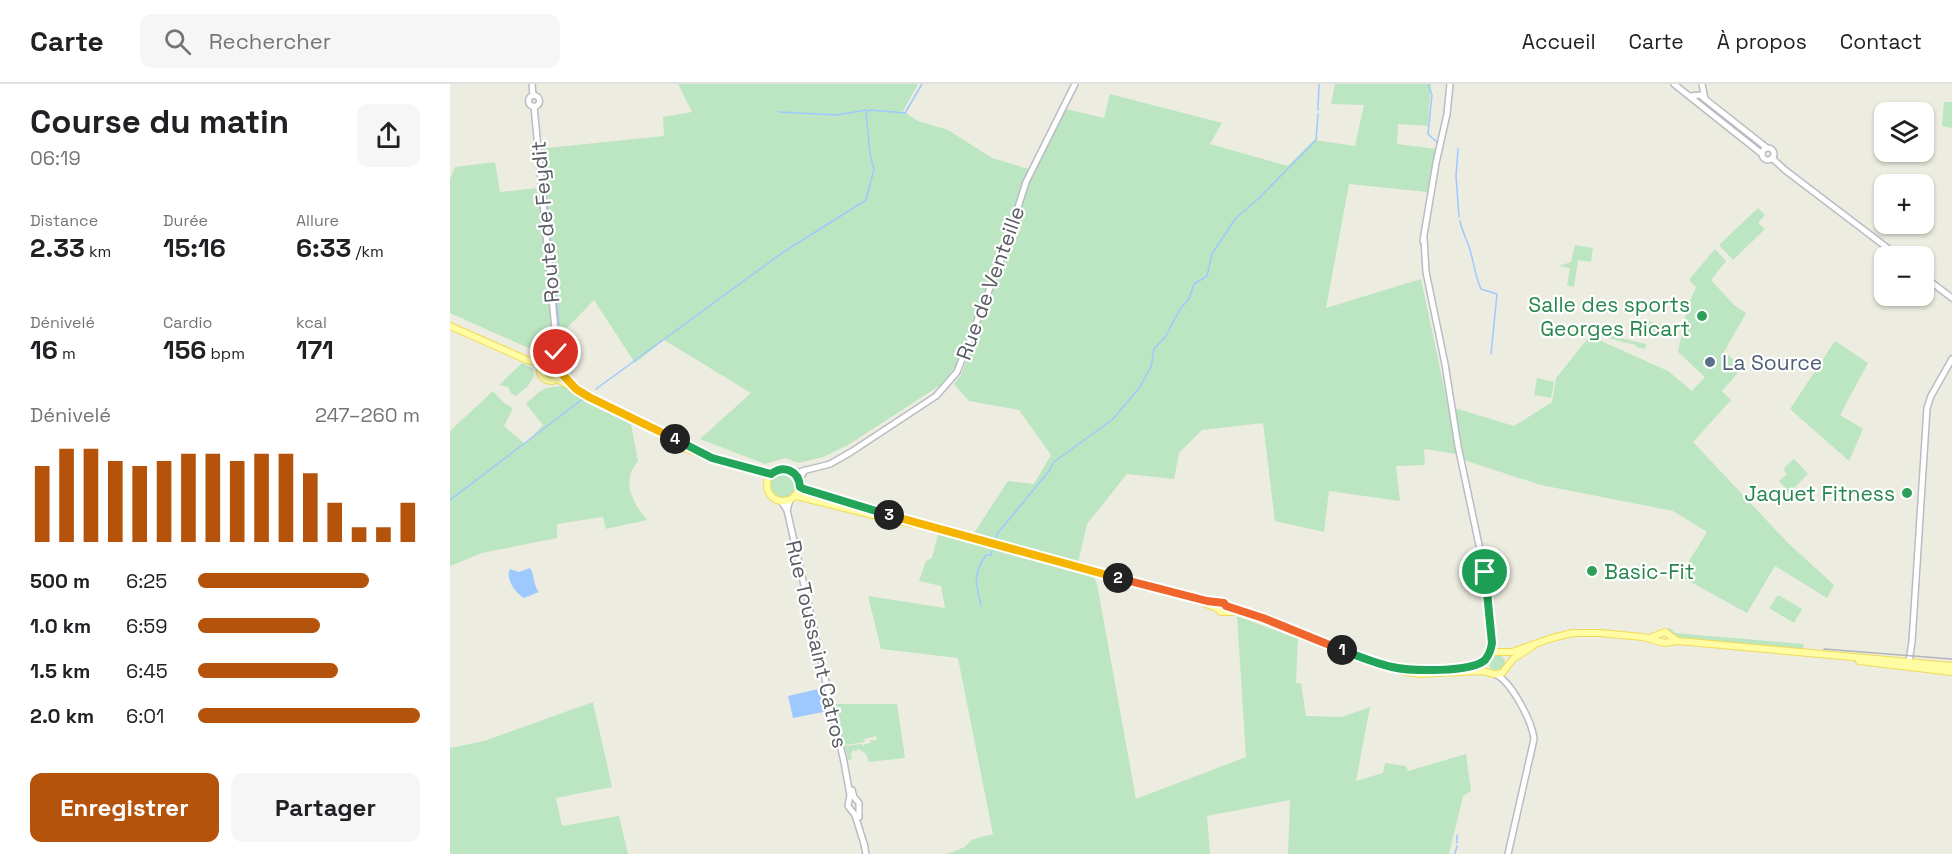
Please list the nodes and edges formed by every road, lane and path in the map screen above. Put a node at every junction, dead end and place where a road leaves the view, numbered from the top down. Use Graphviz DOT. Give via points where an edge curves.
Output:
graph roads {
  1 [pos="532,84"];
  2 [pos="1075,84"];
  3 [pos="1450,84"];
  4 [pos="1674,84"];
  5 [pos="1702,86"];
  6 [pos="1697,95"];
  7 [pos="1690,96"];
  8 [pos="1708,101"];
  9 [pos="1702,107"];
  10 [pos="1767,148"];
  11 [pos="1762,154"];
  12 [pos="1772,158"];
  13 [pos="1885,246"];
  14 [pos="1934,284"];
  15 [pos="1952,298"];
  16 [pos="450,326"];
  17 [pos="556,339"];
  18 [pos="1952,359"];
  19 [pos="558,361"];
  20 [pos="543,364"];
  21 [pos="559,376"];
  22 [pos="748,469"];
  23 [pos="807,469"];
  24 [pos="795,473"];
  25 [pos="771,474"];
  26 [pos="767,481"];
  27 [pos="799,483"];
  28 [pos="793,498"];
  29 [pos="781,501"];
  30 [pos="787,510"];
  31 [pos="945,531"];
  32 [pos="1492,643"];
  33 [pos="1533,646"];
  34 [pos="1502,652"];
  35 [pos="1802,653"];
  36 [pos="1488,656"];
  37 [pos="1905,663"];
  38 [pos="1508,666"];
  39 [pos="1952,666"];
  40 [pos="1393,668"];
  41 [pos="1952,672"];
  42 [pos="1492,673"];
  43 [pos="1507,681"];
  44 [pos="853,800"];
  45 [pos="855,809"];
  46 [pos="866,854"];
  47 [pos="1508,854"];
  1 -- 17 [label="street, Route de Feydit" via="533,95 539,99 534,106"];
  2 -- 23 [label="street, Rue de Venteille" via="1023,191 961,366 936,396 830,464"];
  3 -- 32 [label="street" via="1424,239 1426,272 1486,578"];
  4 -- 7 [label="street"];
  5 -- 6 [label="street"];
  5 -- 8 [label="street"];
  6 -- 7 [label="street"];
  6 -- 8 [label="street"];
  7 -- 9 [label="street"];
  8 -- 9 [label="street" via="1708,108"];
  8 -- 10 [label="street"];
  9 -- 11 [label="street"];
  10 -- 11 [label="street"];
  10 -- 12 [label="street" via="1773,152"];
  11 -- 12 [label="street" via="1766,159"];
  12 -- 13 [label="street"];
  14 -- 15 [label="street"];
  16 -- 20 [label="main road"];
  17 -- 19 [label="street, Route de Feydit"];
  17 -- 20 [label="street, Route de Feydit"];
  18 -- 37 [label="street" via="1926,408 1912,634"];
  19 -- 20 [label="main road"];
  19 -- 21 [label="main road" via="562,366"];
  20 -- 21 [label="main road" via="542,376 547,380"];
  21 -- 22 [label="main road" via="676,443"];
  22 -- 25 [label="main road"];
  22 -- 26 [label="main road"];
  23 -- 24 [label="street, Rue de Venteille"];
  23 -- 27 [label="street"];
  24 -- 25 [label="main road" via="786,469"];
  24 -- 27 [label="main road"];
  25 -- 26 [label="main road"];
  26 -- 29 [label="main road" via="770,495"];
  27 -- 28 [label="main road"];
  27 -- 31 [label="main road" via="844,503"];
  28 -- 29 [label="main road"];
  28 -- 30 [label="street, Rue Toussaint Catros"];
  28 -- 31 [label="main road"];
  29 -- 30 [label="street, Rue Toussaint Catros"];
  30 -- 44 [label="street, Rue Toussaint Catros"];
  31 -- 40 [label="main road" via="1175,593 1217,606 1219,612 1226,608"];
  32 -- 34 [label="street"];
  32 -- 36 [label="street"];
  33 -- 34 [label="main road"];
  33 -- 35 [label="main road" via="1573,633 1600,633"];
  33 -- 38 [label="main road" via="1513,658"];
  34 -- 36 [label="main road"];
  34 -- 38 [label="main road" via="1508,658"];
  35 -- 37 [label="main road"];
  35 -- 37 [label="main road"];
  36 -- 40 [label="main road" via="1468,667"];
  36 -- 42 [label="main road" via="1486,666"];
  37 -- 39 [label="main road"];
  37 -- 41 [label="main road"];
  38 -- 42 [label="main road" via="1502,674"];
  38 -- 43 [label="street"];
  40 -- 42 [label="main road" via="1419,674"];
  42 -- 43 [label="street"];
  43 -- 47 [label="street" via="1531,724 1534,739"];
  44 -- 45 [label="street" via="859,803"];
  44 -- 45 [label="street" via="848,806"];
  45 -- 46 [label="street"];
}
